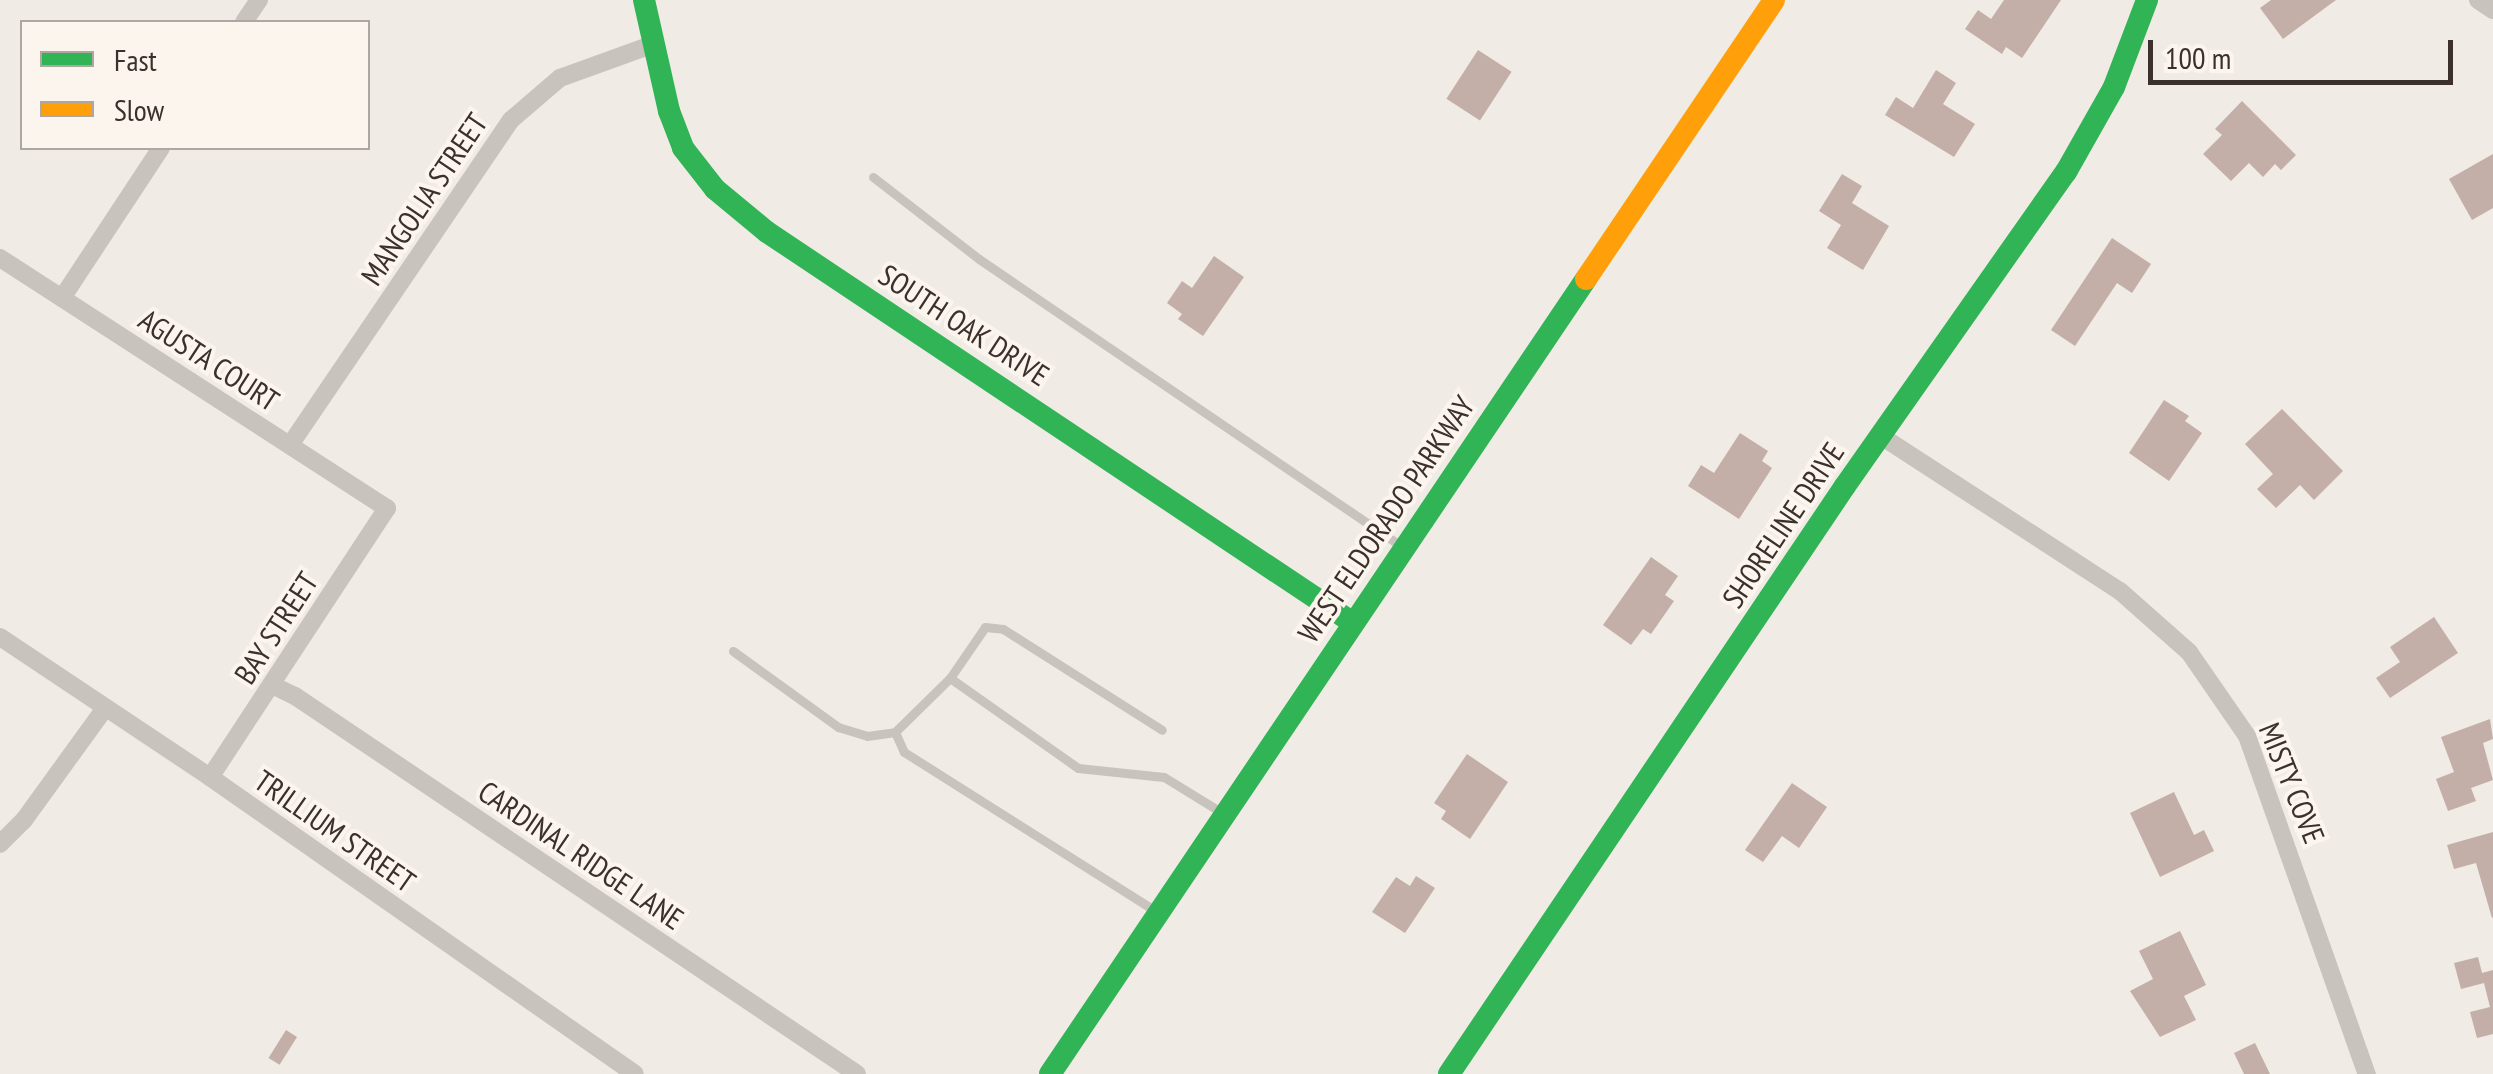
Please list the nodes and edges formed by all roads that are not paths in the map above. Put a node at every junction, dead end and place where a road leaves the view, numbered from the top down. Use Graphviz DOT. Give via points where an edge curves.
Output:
graph roads {
  1 [pos="644,0"];
  2 [pos="1774,0"];
  3 [pos="2147,0"];
  4 [pos="2478,0"];
  5 [pos="2493,10"];
  6 [pos="654,44"];
  7 [pos="161,150"];
  8 [pos="873,177"];
  9 [pos="0,258"];
  10 [pos="62,298"];
  11 [pos="1881,436"];
  12 [pos="290,445"];
  13 [pos="387,508"];
  14 [pos="1404,548"];
  15 [pos="1352,622"];
  16 [pos="0,637"];
  17 [pos="734,651"];
  18 [pos="950,678"];
  19 [pos="272,685"];
  20 [pos="104,708"];
  21 [pos="1162,730"];
  22 [pos="895,732"];
  23 [pos="210,777"];
  24 [pos="1223,814"];
  25 [pos="0,844"];
  26 [pos="1157,913"];
  27 [pos="634,1074"];
  28 [pos="857,1074"];
  29 [pos="1050,1074"];
  30 [pos="1449,1074"];
  31 [pos="2367,1074"];
  1 -- 6 [label="street, SOUTH OAK DRIVE"];
  2 -- 14 [label="street, WEST ELDORADO PARKWAY"];
  3 -- 11 [label="street, SHORELINE DRIVE" via="2114,87 2066,172"];
  4 -- 5 [label="street"];
  6 -- 12 [label="street, MANGOLIA STREET" via="560,78 511,120"];
  6 -- 15 [label="street, SOUTH OAK DRIVE" via="683,148 728,200"];
  7 -- 10 [label="street"];
  8 -- 14 [label="lane" via="979,259"];
  9 -- 10 [label="street, AGUSTA COURT"];
  10 -- 12 [label="street, AGUSTA COURT"];
  11 -- 30 [label="street, SHORELINE DRIVE"];
  11 -- 31 [label="street, MISTY COVE" via="2120,592 2189,652 2248,736"];
  12 -- 13 [label="street, AGUSTA COURT"];
  13 -- 19 [label="street, BAY STREET"];
  14 -- 15 [label="street, WEST ELDORADO PARKWAY"];
  15 -- 24 [label="street, WEST ELDORADO PARKWAY"];
  16 -- 20 [label="street, TRILLIUM STREET"];
  17 -- 22 [label="lane" via="838,727 866,736"];
  18 -- 21 [label="lane" via="985,627 1002,629"];
  18 -- 22 [label="lane"];
  18 -- 24 [label="lane" via="1078,768 1164,777"];
  19 -- 23 [label="street, BAY STREET"];
  19 -- 28 [label="street, CARDINAL RIDGE LANE"];
  20 -- 23 [label="street, TRILLIUM STREET"];
  20 -- 25 [label="street"];
  22 -- 26 [label="lane" via="904,752"];
  23 -- 27 [label="street, TRILLIUM STREET"];
  24 -- 26 [label="street, WEST ELDORADO PARKWAY"];
  26 -- 29 [label="street, WEST ELDORADO PARKWAY"];
}
